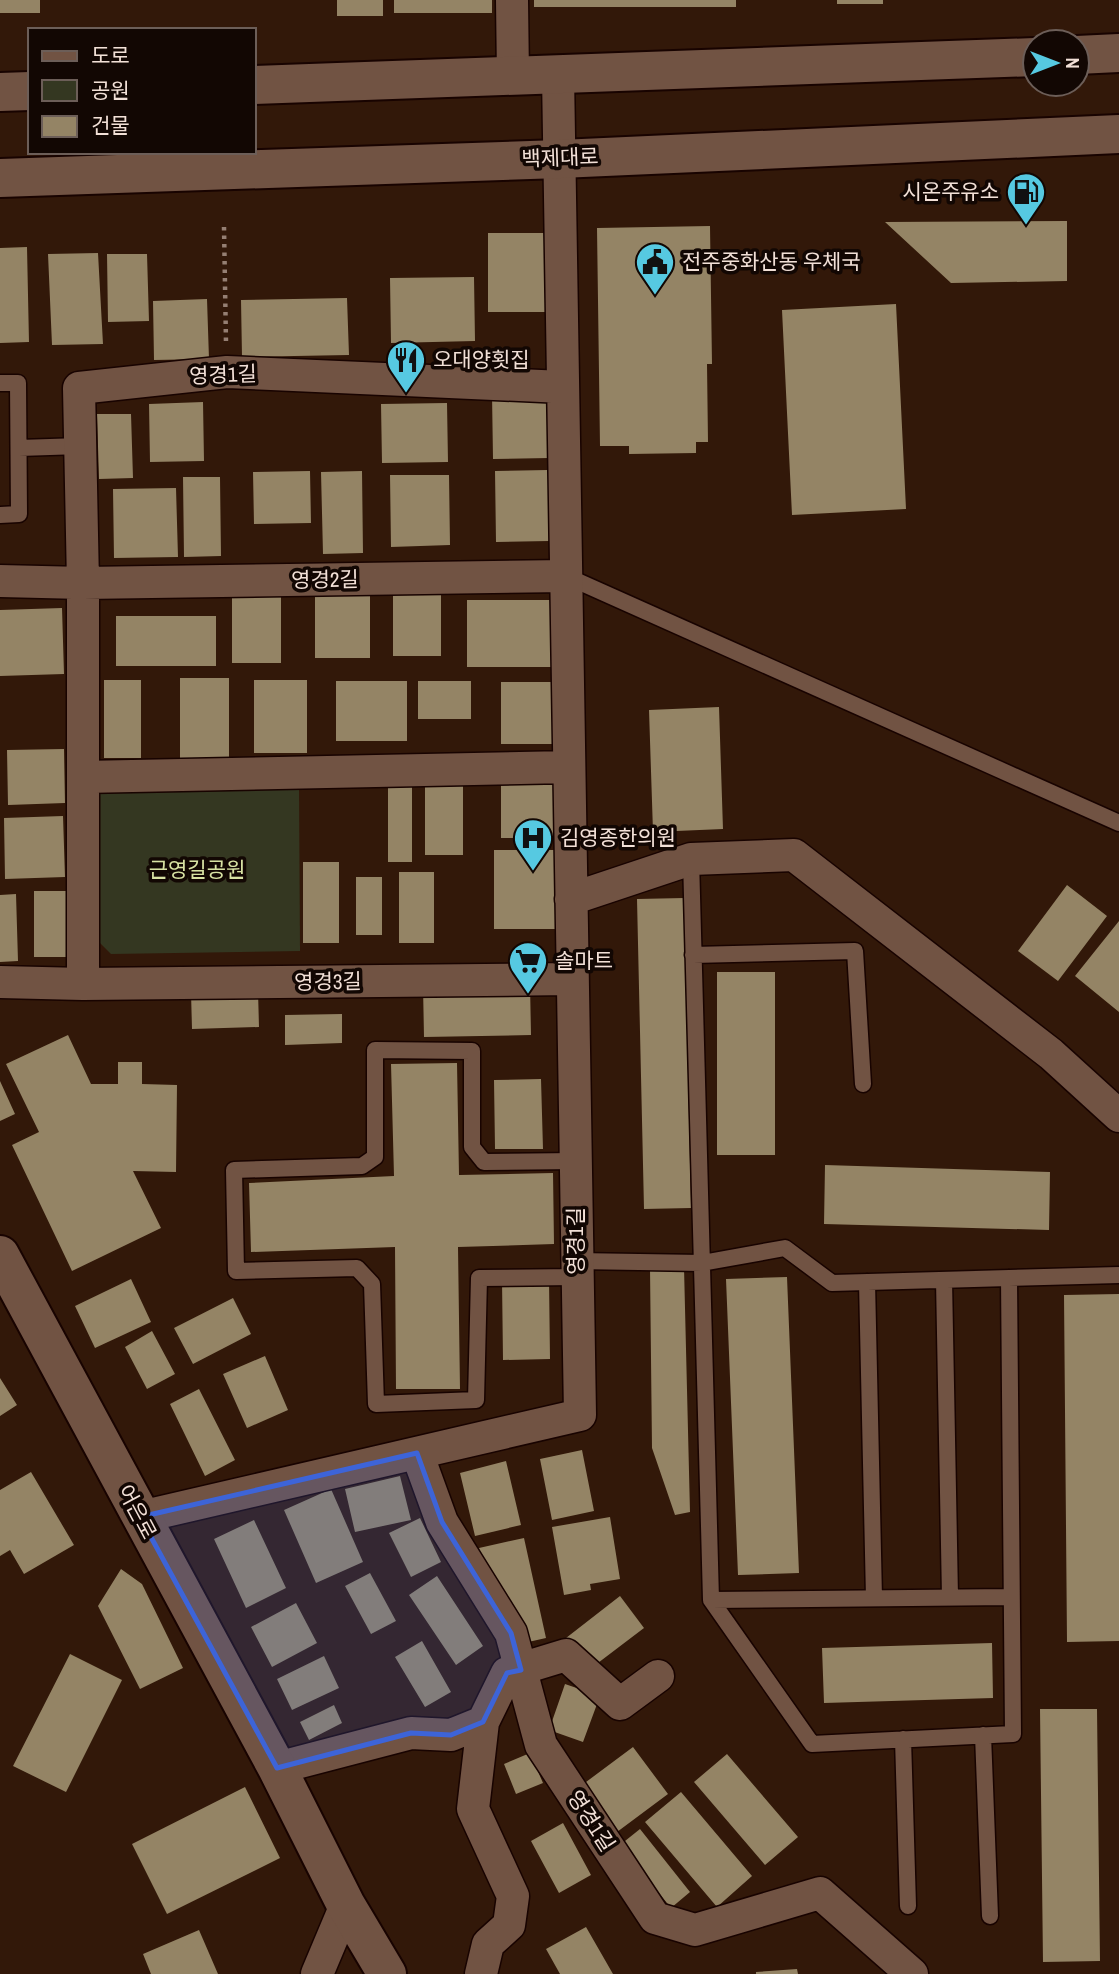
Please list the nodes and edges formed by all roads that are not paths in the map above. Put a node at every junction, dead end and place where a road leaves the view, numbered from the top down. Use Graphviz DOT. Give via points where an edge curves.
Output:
graph roads {
  1 [pos="512,0"];
  2 [pos="1119,53"];
  3 [pos="1091,54"];
  4 [pos="1021,58"];
  5 [pos="558,75"];
  6 [pos="513,77"];
  7 [pos="256,85"];
  8 [pos="0,92"];
  9 [pos="28,92"];
  10 [pos="1119,134"];
  11 [pos="560,159"];
  12 [pos="0,178"];
  13 [pos="0,383"];
  14 [pos="563,387"];
  15 [pos="81,446"];
  16 [pos="19,448"];
  17 [pos="0,515"];
  18 [pos="566,576"];
  19 [pos="0,581"];
  20 [pos="83,583"];
  21 [pos="569,767"];
  22 [pos="83,777"];
  23 [pos="1119,823"];
  24 [pos="691,859"];
  25 [pos="571,899"];
  26 [pos="693,955"];
  27 [pos="572,979"];
  28 [pos="0,982"];
  29 [pos="83,984"];
  30 [pos="863,1084"];
  31 [pos="1119,1116"];
  32 [pos="576,1161"];
  33 [pos="0,1255"];
  34 [pos="702,1263"];
  35 [pos="576,1269"];
  36 [pos="1119,1275"];
  37 [pos="1009,1278"];
  38 [pos="944,1280"];
  39 [pos="867,1282"];
  40 [pos="418,1453"];
  41 [pos="140,1517"];
  42 [pos="950,1597"];
  43 [pos="1010,1597"];
  44 [pos="874,1598"];
  45 [pos="711,1600"];
  46 [pos="521,1670"];
  47 [pos="658,1676"];
  48 [pos="483,1721"];
  49 [pos="983,1735"];
  50 [pos="903,1739"];
  51 [pos="277,1768"];
  52 [pos="346,1905"];
  53 [pos="908,1906"];
  54 [pos="990,1916"];
  55 [pos="317,1974"];
  56 [pos="387,1974"];
  57 [pos="481,1974"];
  58 [pos="912,1974"];
  1 -- 6 [label="street"];
  2 -- 3 [label="street"];
  4 -- 5 [label="street"];
  5 -- 6 [label="street"];
  5 -- 11 [label="street, 영경1길"];
  6 -- 7 [label="street"];
  8 -- 9 [label="street"];
  10 -- 11 [label="street, 백제대로"];
  11 -- 12 [label="street, 백제대로"];
  11 -- 14 [label="street, 영경1길"];
  13 -- 16 [label="lane" via="18,383"];
  14 -- 15 [label="street, 영경1길" via="227,372 79,388"];
  14 -- 18 [label="street, 영경1길"];
  15 -- 16 [label="lane"];
  15 -- 20 [label="street, 영경1길"];
  16 -- 17 [label="lane" via="19,514"];
  18 -- 20 [label="street, 영경2길"];
  18 -- 21 [label="street, 영경1길"];
  18 -- 23 [label="lane"];
  19 -- 20 [label="street, 영경2길"];
  20 -- 22 [label="street"];
  21 -- 22 [label="street"];
  21 -- 25 [label="street, 영경1길"];
  22 -- 29 [label="street"];
  24 -- 25 [label="street"];
  24 -- 26 [label="lane"];
  24 -- 31 [label="street" via="794,855 1052,1054"];
  25 -- 27 [label="street, 영경1길"];
  26 -- 30 [label="lane" via="855,951"];
  26 -- 34 [label="lane"];
  27 -- 29 [label="street, 영경3길"];
  27 -- 32 [label="street, 영경1길"];
  28 -- 29 [label="street, 영경3길"];
  32 -- 35 [label="street, 영경1길"];
  32 -- 35 [label="lane" via="484,1162 471,1147 472,1051 375,1051 375,1157 362,1166 234,1170 236,1270 357,1268 372,1284 376,1404 476,1401 479,1278"];
  33 -- 41 [label="street, 어은로"];
  34 -- 35 [label="lane"];
  34 -- 39 [label="lane" via="785,1248 832,1283"];
  34 -- 45 [label="lane"];
  35 -- 40 [label="street, 영경1길" via="580,1415"];
  36 -- 37 [label="lane"];
  37 -- 38 [label="lane"];
  37 -- 43 [label="lane"];
  38 -- 39 [label="lane"];
  38 -- 42 [label="lane"];
  39 -- 44 [label="lane"];
  40 -- 41 [label="street, 영경1길"];
  40 -- 46 [label="street, 영경1길" via="442,1522 511,1633"];
  41 -- 51 [label="street, 어은로"];
  42 -- 43 [label="lane"];
  42 -- 44 [label="lane"];
  43 -- 49 [label="lane" via="1013,1734"];
  44 -- 45 [label="lane"];
  45 -- 50 [label="lane" via="812,1744"];
  46 -- 47 [label="street" via="566,1655 620,1704"];
  46 -- 48 [label="street" via="507,1673"];
  46 -- 58 [label="street, 영경1길" via="541,1745 655,1918 695,1930 820,1893"];
  48 -- 51 [label="street" via="452,1735 411,1733"];
  48 -- 57 [label="street" via="472,1809 513,1895 509,1925 488,1944"];
  49 -- 50 [label="lane"];
  49 -- 54 [label="lane"];
  50 -- 53 [label="lane"];
  51 -- 52 [label="street, 어은로"];
  52 -- 55 [label="street"];
  52 -- 56 [label="street, 어은로"];
}
